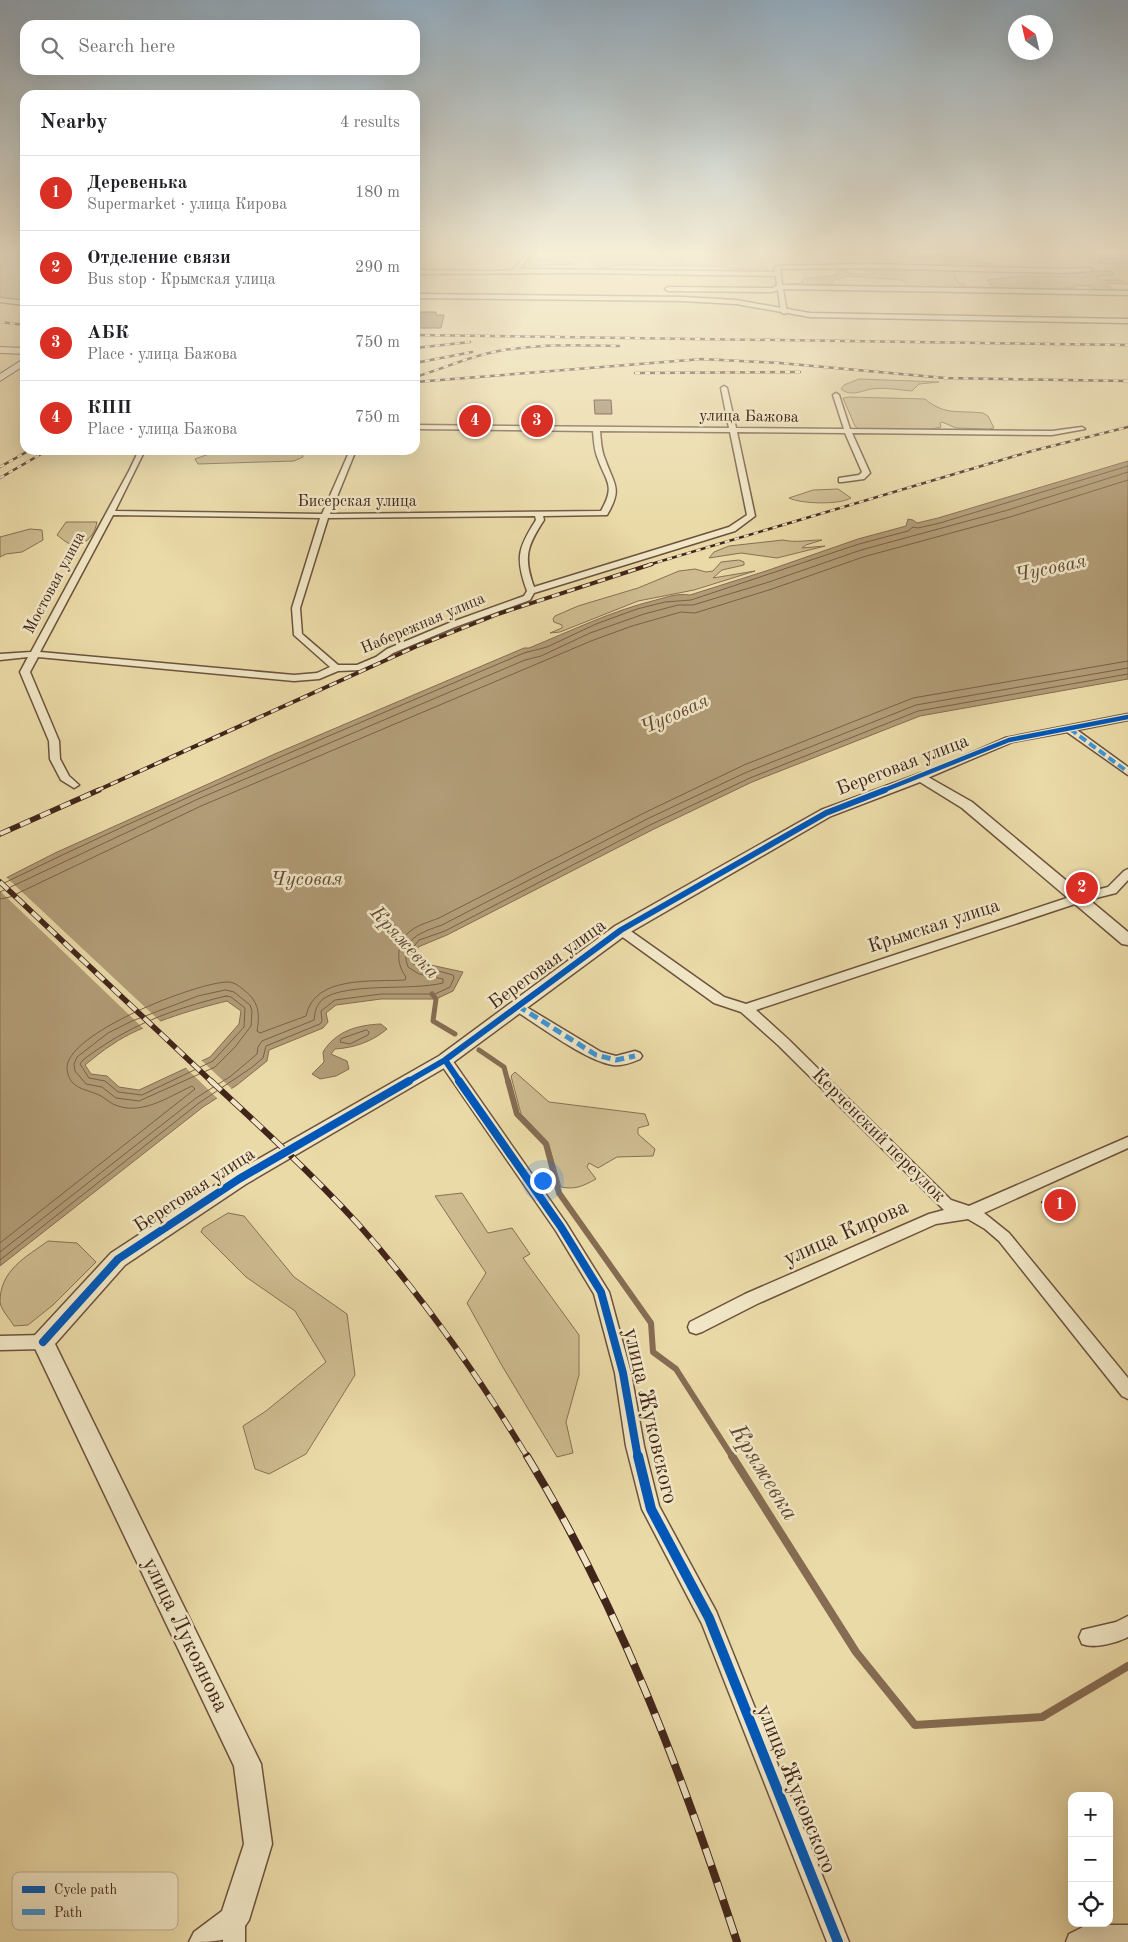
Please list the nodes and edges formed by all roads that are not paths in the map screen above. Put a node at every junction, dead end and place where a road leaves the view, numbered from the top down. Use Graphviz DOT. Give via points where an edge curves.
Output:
graph roads {
  1 [pos="0,350"];
  2 [pos="20,351"];
  3 [pos="20,364"];
  4 [pos="0,378"];
  5 [pos="724,388"];
  6 [pos="836,395"];
  7 [pos="420,427"];
  8 [pos="1082,428"];
  9 [pos="596,429"];
  10 [pos="732,431"];
  11 [pos="848,432"];
  12 [pos="140,455"];
  13 [pos="351,455"];
  14 [pos="842,480"];
  15 [pos="109,513"];
  16 [pos="539,514"];
  17 [pos="324,516"];
  18 [pos="532,591"];
  19 [pos="35,654"];
  20 [pos="0,657"];
  21 [pos="336,668"];
  22 [pos="1128,717"];
  23 [pos="1070,729"];
  24 [pos="1128,772"];
  25 [pos="921,777"];
  26 [pos="74,785"];
  27 [pos="1128,873"];
  28 [pos="1080,898"];
  29 [pos="621,930"];
  30 [pos="1128,940"];
  31 [pos="518,1006"];
  32 [pos="746,1009"];
  33 [pos="635,1056"];
  34 [pos="445,1060"];
  35 [pos="1128,1142"];
  36 [pos="971,1212"];
  37 [pos="696,1327"];
  38 [pos="43,1342"];
  39 [pos="0,1343"];
  40 [pos="1128,1391"];
  41 [pos="1128,1626"];
  42 [pos="1089,1637"];
  43 [pos="234,1931"];
  44 [pos="1128,1936"];
  45 [pos="204,1942"];
  46 [pos="838,1942"];
  47 [pos="1077,1942"];
  1 -- 2 [label="main road"];
  3 -- 4 [label="main road"];
  5 -- 10 [label="street"];
  6 -- 11 [label="street"];
  7 -- 9 [label="street, улица Бажова"];
  8 -- 11 [label="street, улица Бажова" via="1052,433"];
  9 -- 10 [label="street, улица Бажова"];
  9 -- 16 [label="street, Бисерская улица" via="602,460 612,478 614,496 604,513"];
  10 -- 11 [label="street, улица Бажова"];
  10 -- 18 [label="street, Набережная улица" via="751,516 714,536"];
  11 -- 14 [label="street" via="866,473"];
  12 -- 15 [label="street, Мостовая улица"];
  13 -- 17 [label="street"];
  15 -- 17 [label="street, Бисерская улица"];
  15 -- 19 [label="street, Мостовая улица"];
  16 -- 17 [label="street, Бисерская улица"];
  16 -- 18 [label="street" via="540,520 525,547 524,568"];
  17 -- 21 [label="street" via="296,608 298,635"];
  18 -- 21 [label="street, Набережная улица" via="527,598 452,625 358,668"];
  19 -- 20 [label="street, Набережная улица"];
  19 -- 21 [label="street, Набережная улица" via="294,678 319,676"];
  19 -- 26 [label="street, Мостовая улица" via="25,672 54,741 54,759 65,778"];
  22 -- 23 [label="street, Береговая улица"];
  23 -- 24 [label="street"];
  23 -- 25 [label="street, Береговая улица" via="1009,740"];
  25 -- 28 [label="street" via="967,805"];
  25 -- 29 [label="street, Береговая улица" via="826,812"];
  27 -- 28 [label="street, Крымская улица" via="1112,890"];
  28 -- 30 [label="street"];
  28 -- 32 [label="street, Крымская улица"];
  29 -- 31 [label="street, Береговая улица"];
  29 -- 32 [label="street, Керченский переулок" via="720,1000"];
  31 -- 33 [label="street" via="596,1055 624,1061"];
  31 -- 34 [label="street, Береговая улица"];
  32 -- 36 [label="street, Керченский переулок" via="946,1205"];
  34 -- 38 [label="street, Береговая улица" via="239,1179 118,1259"];
  34 -- 46 [label="street, улица Жуковского" via="561,1227 601,1292 623,1373 635,1446 651,1509 709,1618"];
  35 -- 36 [label="street, улица Кирова"];
  36 -- 37 [label="street, улица Кирова" via="934,1218 751,1299"];
  36 -- 40 [label="street, Керченский переулок" via="988,1221 1004,1237"];
  38 -- 39 [label="street"];
  38 -- 43 [label="street, улица Лукоянова" via="247,1764 258,1844"];
  41 -- 42 [label="street"];
  43 -- 45 [label="street"];
  44 -- 47 [label="street" via="1087,1936"];
}
